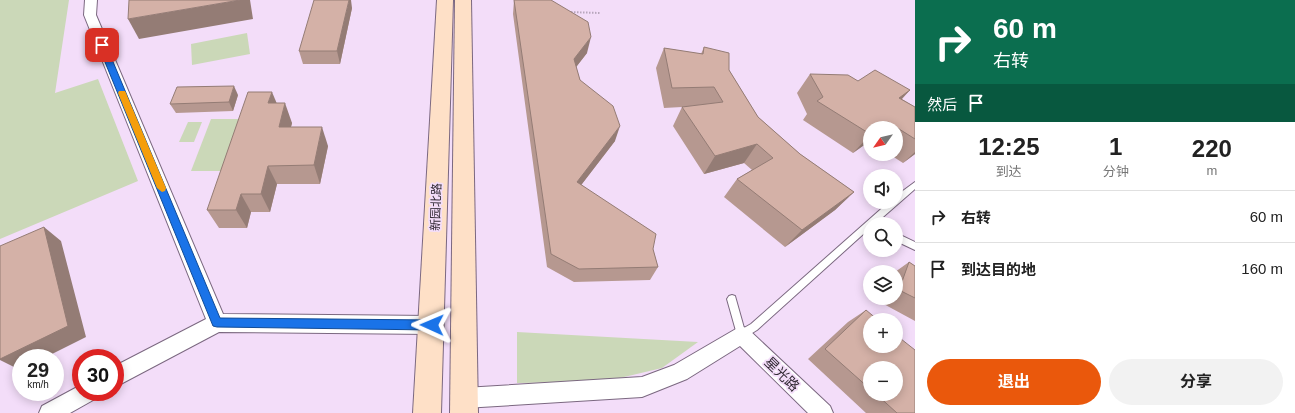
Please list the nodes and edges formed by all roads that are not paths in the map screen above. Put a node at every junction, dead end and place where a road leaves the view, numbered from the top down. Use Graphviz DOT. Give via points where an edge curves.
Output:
graph roads {
  1 [pos="91,0"];
  2 [pos="445,0"];
  3 [pos="463,0"];
  4 [pos="915,185"];
  5 [pos="903,195"];
  6 [pos="886,209"];
  7 [pos="878,217"];
  8 [pos="863,230"];
  9 [pos="903,240"];
  10 [pos="915,246"];
  11 [pos="732,299"];
  12 [pos="217,322"];
  13 [pos="432,325"];
  14 [pos="741,335"];
  15 [pos="124,373"];
  16 [pos="72,401"];
  17 [pos="464,405"];
  18 [pos="49,413"];
  19 [pos="427,413"];
  20 [pos="823,413"];
  1 -- 12 [label="street" via="90,15"];
  2 -- 13 [label="main road, 新园北路"];
  3 -- 17 [label="main road"];
  4 -- 5 [label="lane"];
  6 -- 7 [label="lane"];
  8 -- 14 [label="lane" via="754,327"];
  9 -- 10 [label="lane"];
  11 -- 14 [label="lane"];
  12 -- 13 [label="street"];
  12 -- 15 [label="street"];
  13 -- 19 [label="main road, 新园北路"];
  14 -- 17 [label="street" via="680,372 642,387"];
  14 -- 20 [label="street, 星光路"];
  16 -- 18 [label="street"];
}
